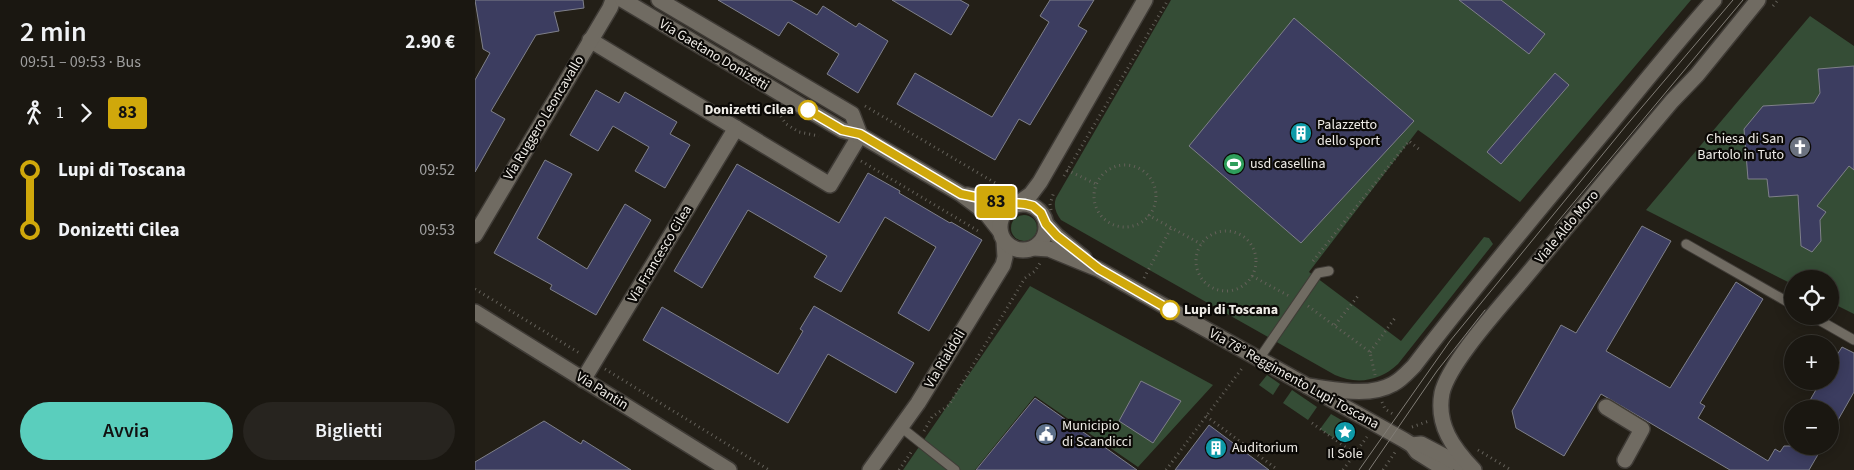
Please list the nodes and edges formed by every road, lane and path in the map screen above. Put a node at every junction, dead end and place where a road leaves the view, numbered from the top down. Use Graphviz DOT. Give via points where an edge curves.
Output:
graph roads {
  1 [pos="613,0"];
  2 [pos="618,0"];
  3 [pos="623,0"];
  4 [pos="659,0"];
  5 [pos="1145,0"];
  6 [pos="1167,0"];
  7 [pos="1714,0"];
  8 [pos="1758,0"];
  9 [pos="1778,0"];
  10 [pos="1769,11"];
  11 [pos="590,40"];
  12 [pos="858,101"];
  13 [pos="775,110"];
  14 [pos="736,128"];
  15 [pos="860,134"];
  16 [pos="825,140"];
  17 [pos="1421,151"];
  18 [pos="849,154"];
  19 [pos="1067,170"];
  20 [pos="1063,178"];
  21 [pos="1096,184"];
  22 [pos="1000,186"];
  23 [pos="1058,186"];
  24 [pos="961,194"];
  25 [pos="1017,204"];
  26 [pos="1148,215"];
  27 [pos="1049,219"];
  28 [pos="1171,228"];
  29 [pos="475,235"];
  30 [pos="997,236"];
  31 [pos="1201,244"];
  32 [pos="1687,244"];
  33 [pos="1034,248"];
  34 [pos="1312,261"];
  35 [pos="1037,268"];
  36 [pos="1099,269"];
  37 [pos="1329,270"];
  38 [pos="1019,275"];
  39 [pos="1252,276"];
  40 [pos="1025,278"];
  41 [pos="1291,288"];
  42 [pos="475,289"];
  43 [pos="1136,291"];
  44 [pos="1286,295"];
  45 [pos="1358,296"];
  46 [pos="1784,300"];
  47 [pos="1301,301"];
  48 [pos="475,312"];
  49 [pos="1395,318"];
  50 [pos="1335,325"];
  51 [pos="1828,325"];
  52 [pos="1854,340"];
  53 [pos="1371,352"];
  54 [pos="1256,357"];
  55 [pos="594,362"];
  56 [pos="583,380"];
  57 [pos="1307,386"];
  58 [pos="1378,390"];
  59 [pos="1606,407"];
  60 [pos="1385,409"];
  61 [pos="1206,416"];
  62 [pos="1397,416"];
  63 [pos="1312,422"];
  64 [pos="1409,423"];
  65 [pos="1376,424"];
  66 [pos="1413,426"];
  67 [pos="901,428"];
  68 [pos="921,436"];
  69 [pos="1411,444"];
  70 [pos="914,447"];
  71 [pos="1477,449"];
  72 [pos="1355,454"];
  73 [pos="1625,460"];
  74 [pos="729,470"];
  75 [pos="769,470"];
  76 [pos="870,470"];
  77 [pos="899,470"];
  78 [pos="955,470"];
  79 [pos="1166,470"];
  80 [pos="1278,470"];
  81 [pos="1343,470"];
  82 [pos="1446,470"];
  83 [pos="1472,470"];
  84 [pos="1511,470"];
  1 -- 11 [label="street, Via Ruggero Leoncavallo"];
  2 -- 3 [label="street, Via Gaetano Donizetti"];
  3 -- 15 [label="street, Via Gaetano Donizetti" via="842,130"];
  4 -- 15 [label="street, Via Gaetano Donizetti" via="852,114"];
  5 -- 25 [label="street, Via Rialdoli" via="1040,182"];
  6 -- 19 [label="path"];
  7 -- 58 [label="street" via="1512,241 1414,366 1393,384"];
  8 -- 83 [label="street, Viale Aldo Moro" via="1505,301 1448,377 1441,402 1443,423 1453,446"];
  9 -- 10 [label="path"];
  11 -- 14 [label="street"];
  11 -- 29 [label="street, Via Ruggero Leoncavallo"];
  12 -- 22 [label="path"];
  13 -- 16 [label="path" via="786,124 799,132"];
  14 -- 18 [label="street" via="830,185"];
  14 -- 55 [label="street, Via Francesco Cilea"];
  15 -- 18 [label="street"];
  15 -- 24 [label="street, Via Gaetano Donizetti"];
  17 -- 34 [label="path" via="1409,141"];
  18 -- 30 [label="path"];
  19 -- 20 [label="path"];
  19 -- 21 [label="path"];
  21 -- 26 [label="path" via="1095,207 1109,222 1129,226"];
  21 -- 26 [label="path" via="1107,170 1126,164 1136,166 1151,179 1155,188 1153,208"];
  23 -- 27 [label="path" via="1050,204"];
  24 -- 25 [label="street, Via Gaetano Donizetti"];
  24 -- 30 [label="street, Via Gaetano Donizetti" via="985,212"];
  25 -- 27 [label="street" via="1037,209"];
  25 -- 30 [label="street, Via Rialdoli" via="1003,214"];
  26 -- 28 [label="path"];
  27 -- 33 [label="street" via="1044,237"];
  27 -- 36 [label="street, Via 78° Reggimento Lupi Toscana" via="1057,236"];
  28 -- 31 [label="path"];
  28 -- 43 [label="path"];
  30 -- 33 [label="street" via="1019,250"];
  30 -- 67 [label="street, Via Rialdoli" via="1005,257 1003,265"];
  31 -- 39 [label="path" via="1218,233 1228,232 1242,237 1252,247 1255,257"];
  31 -- 39 [label="path" via="1196,262 1198,272 1210,286 1228,291 1238,289"];
  32 -- 46 [label="lane"];
  33 -- 36 [label="street, Via 78° Reggimento Lupi Toscana" via="1049,248"];
  35 -- 40 [label="path"];
  36 -- 43 [label="street, Via 78° Reggimento Lupi Toscana"];
  37 -- 47 [label="lane" via="1318,273"];
  38 -- 40 [label="path"];
  39 -- 44 [label="path"];
  40 -- 68 [label="path" via="949,405 932,417"];
  41 -- 44 [label="path"];
  42 -- 55 [label="path"];
  43 -- 54 [label="street, Via 78° Reggimento Lupi Toscana"];
  44 -- 47 [label="path"];
  45 -- 50 [label="path"];
  47 -- 50 [label="path"];
  47 -- 54 [label="lane"];
  48 -- 56 [label="street, Via Pantin"];
  49 -- 53 [label="path"];
  50 -- 53 [label="path"];
  51 -- 52 [label="lane"];
  53 -- 58 [label="path"];
  54 -- 57 [label="street, Via 78° Reggimento Lupi Toscana"];
  54 -- 61 [label="path"];
  55 -- 56 [label="street, Via Francesco Cilea"];
  55 -- 75 [label="path"];
  56 -- 74 [label="street, Via Pantin"];
  57 -- 58 [label="street"];
  57 -- 65 [label="street, Via 78° Reggimento Lupi Toscana"];
  58 -- 60 [label="path"];
  59 -- 73 [label="street" via="1642,428"];
  60 -- 62 [label="path"];
  60 -- 65 [label="path"];
  61 -- 79 [label="path"];
  61 -- 80 [label="path"];
  63 -- 72 [label="path"];
  64 -- 66 [label="path"];
  65 -- 69 [label="street, Via 78° Reggimento Lupi Toscana"];
  65 -- 72 [label="path"];
  67 -- 76 [label="street, Via Rialdoli"];
  67 -- 78 [label="lane"];
  69 -- 82 [label="street, Via 78° Reggimento Lupi Toscana" via="1417,452"];
  69 -- 83 [label="street, Via 78° Reggimento Lupi Toscana" via="1421,444"];
  70 -- 77 [label="path"];
  71 -- 84 [label="path"];
  72 -- 81 [label="path"];
}
